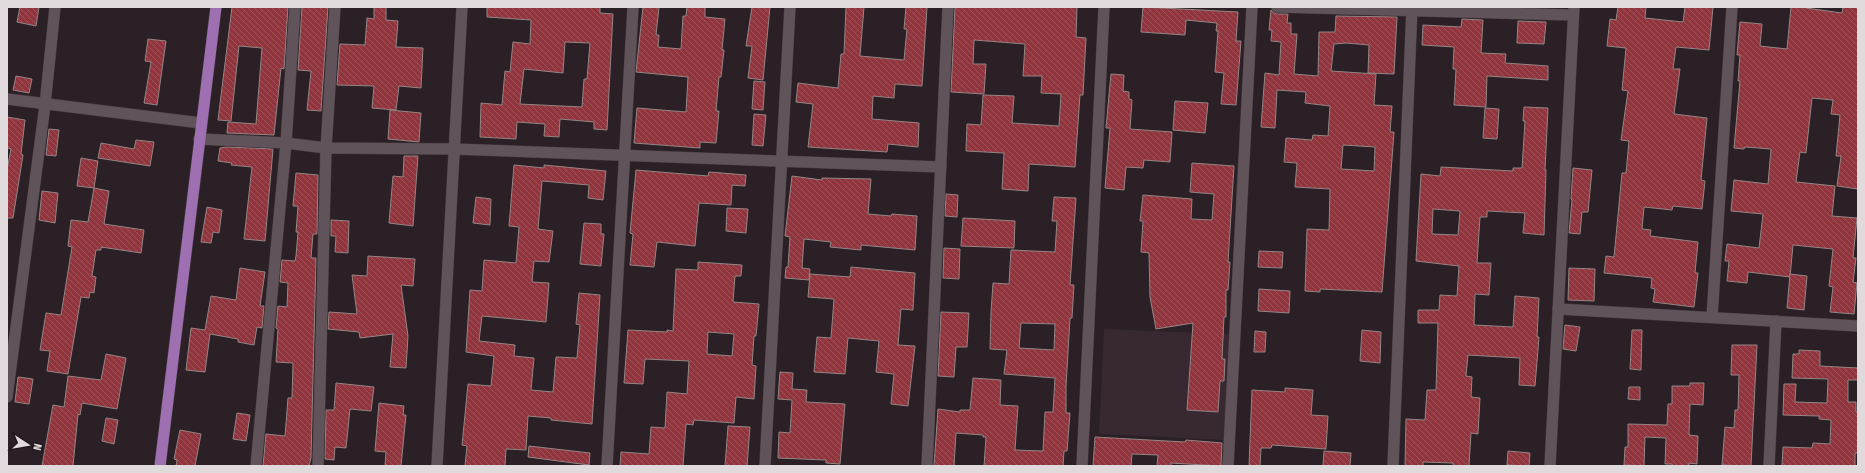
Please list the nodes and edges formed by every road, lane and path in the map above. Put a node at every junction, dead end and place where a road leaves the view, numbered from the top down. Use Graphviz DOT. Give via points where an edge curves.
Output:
graph roads {
  1 [pos="55,7"];
  2 [pos="216,7"];
  3 [pos="295,7"];
  4 [pos="335,7"];
  5 [pos="462,7"];
  6 [pos="633,7"];
  7 [pos="790,7"];
  8 [pos="948,7"];
  9 [pos="1104,7"];
  10 [pos="1252,7"];
  11 [pos="1277,7"];
  12 [pos="1732,7"];
  13 [pos="1412,8"];
  14 [pos="1573,11"];
  15 [pos="7,99"];
  16 [pos="45,105"];
  17 [pos="201,123"];
  18 [pos="199,140"];
  19 [pos="286,143"];
  20 [pos="326,148"];
  21 [pos="453,149"];
  22 [pos="626,156"];
  23 [pos="782,161"];
  24 [pos="941,167"];
  25 [pos="1558,309"];
  26 [pos="1712,318"];
  27 [pos="1776,321"];
  28 [pos="1858,326"];
  29 [pos="7,397"];
  30 [pos="160,466"];
  31 [pos="256,466"];
  32 [pos="318,466"];
  33 [pos="436,466"];
  34 [pos="607,466"];
  35 [pos="765,466"];
  36 [pos="927,466"];
  37 [pos="1082,466"];
  38 [pos="1228,466"];
  39 [pos="1393,466"];
  40 [pos="1550,466"];
  41 [pos="1769,466"];
  1 -- 16 [label="street"];
  2 -- 17 [label="main road"];
  3 -- 19 [label="street"];
  4 -- 20 [label="street"];
  5 -- 21 [label="street"];
  6 -- 22 [label="street"];
  7 -- 23 [label="street"];
  8 -- 24 [label="street"];
  9 -- 37 [label="street"];
  10 -- 38 [label="street"];
  11 -- 13 [label="street"];
  12 -- 26 [label="street"];
  13 -- 14 [label="street"];
  13 -- 39 [label="street"];
  14 -- 25 [label="street"];
  15 -- 16 [label="street"];
  16 -- 17 [label="street"];
  16 -- 29 [label="street"];
  17 -- 18 [label="main road"];
  18 -- 19 [label="street"];
  18 -- 30 [label="main road"];
  19 -- 20 [label="street"];
  19 -- 31 [label="street"];
  20 -- 21 [label="street"];
  20 -- 32 [label="street"];
  21 -- 22 [label="street"];
  21 -- 33 [label="street"];
  22 -- 23 [label="street"];
  22 -- 34 [label="street"];
  23 -- 24 [label="street"];
  23 -- 35 [label="street"];
  24 -- 36 [label="street"];
  25 -- 26 [label="street"];
  25 -- 40 [label="street"];
  26 -- 27 [label="street"];
  27 -- 28 [label="street"];
  27 -- 41 [label="street"];
}
